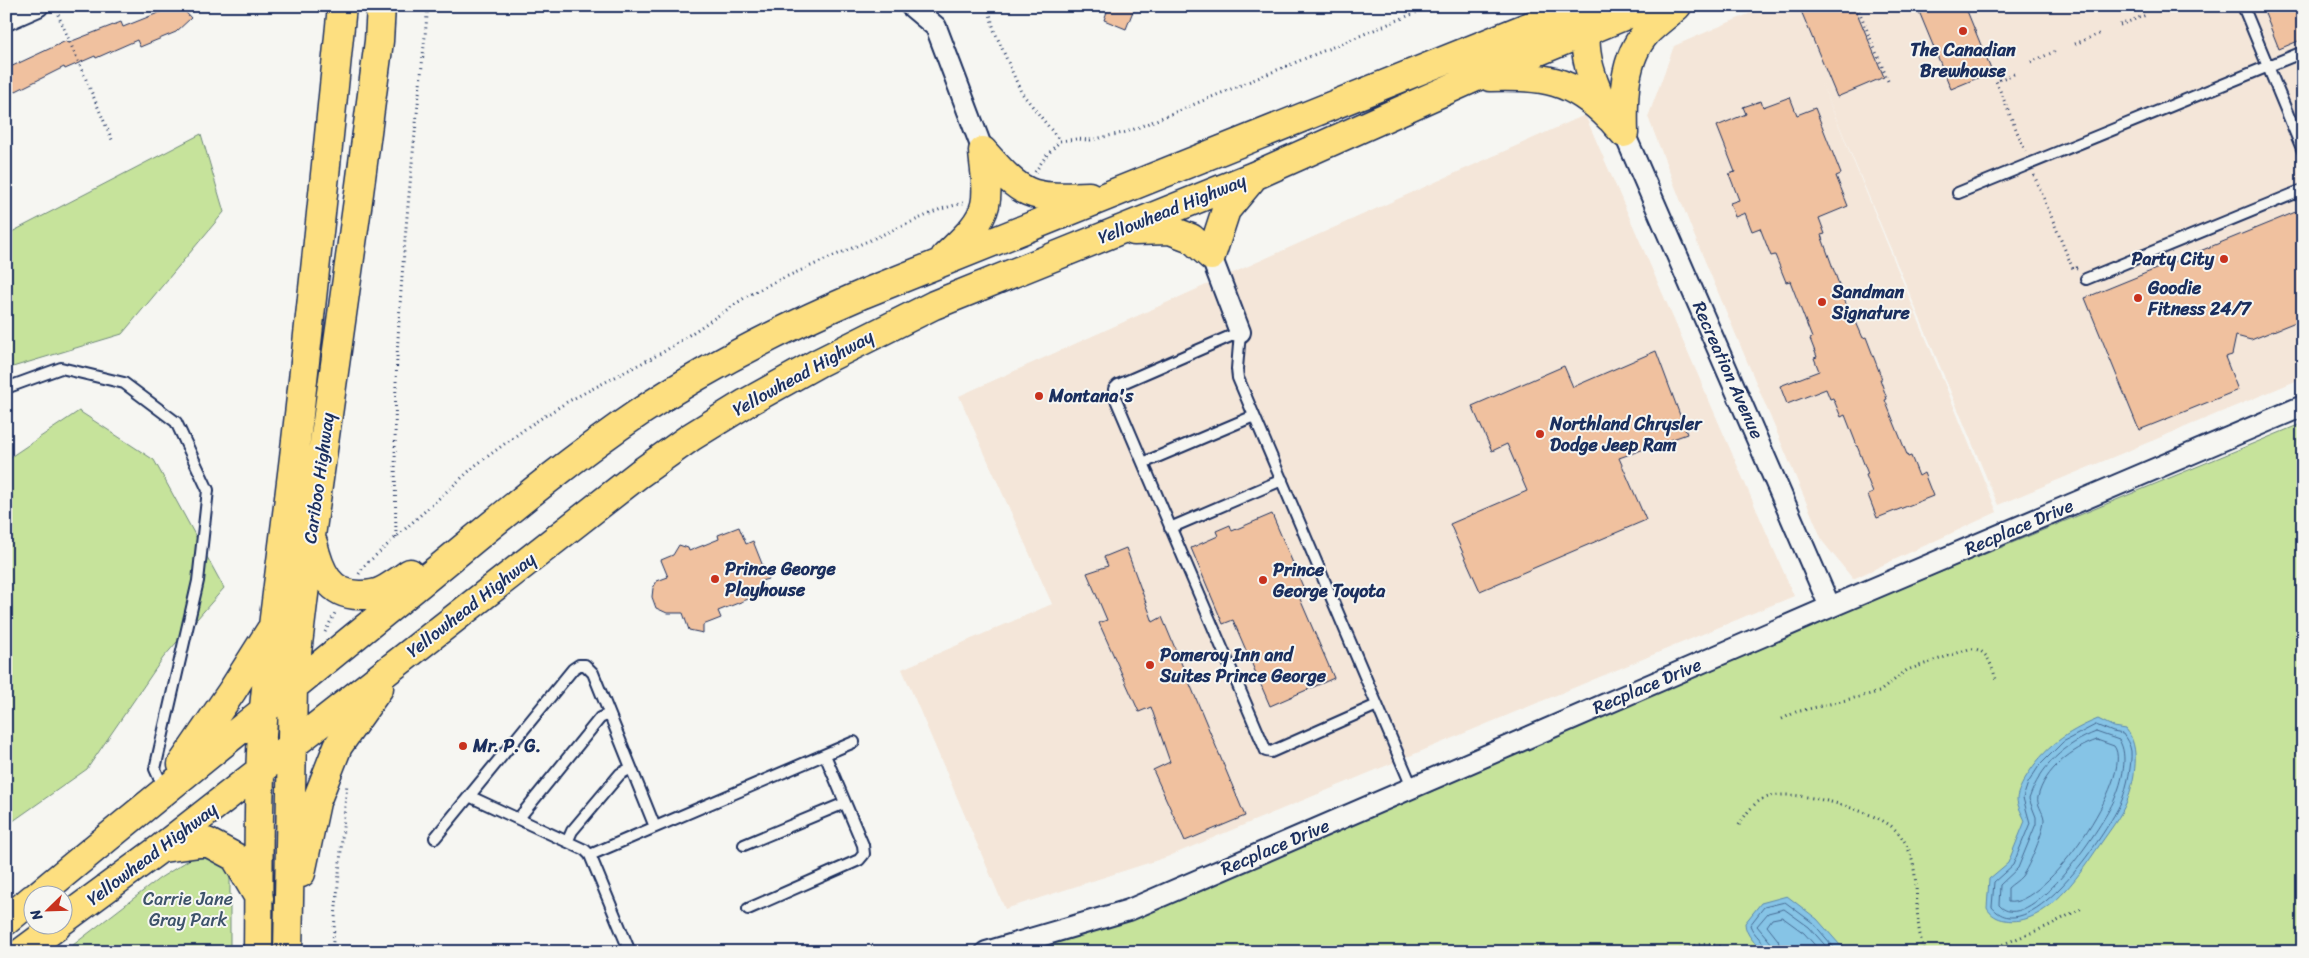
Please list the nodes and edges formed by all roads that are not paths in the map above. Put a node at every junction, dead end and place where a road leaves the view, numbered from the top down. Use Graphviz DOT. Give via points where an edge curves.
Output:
graph roads {
  1 [pos="38,6"];
  2 [pos="342,6"];
  3 [pos="381,6"];
  4 [pos="391,6"];
  5 [pos="911,6"];
  6 [pos="1607,6"];
  7 [pos="1648,6"];
  8 [pos="1677,6"];
  9 [pos="2243,6"];
  10 [pos="1582,19"];
  11 [pos="6,20"];
  12 [pos="379,41"];
  13 [pos="2303,52"];
  14 [pos="2268,67"];
  15 [pos="1476,77"];
  16 [pos="1617,125"];
  17 [pos="983,151"];
  18 [pos="2303,151"];
  19 [pos="1254,176"];
  20 [pos="2303,190"];
  21 [pos="1958,193"];
  22 [pos="1108,195"];
  23 [pos="1113,233"];
  24 [pos="1211,256"];
  25 [pos="935,266"];
  26 [pos="2086,279"];
  27 [pos="1240,332"];
  28 [pos="6,388"];
  29 [pos="2303,406"];
  30 [pos="1254,416"];
  31 [pos="1143,463"];
  32 [pos="552,477"];
  33 [pos="1282,480"];
  34 [pos="1170,528"];
  35 [pos="311,536"];
  36 [pos="1830,607"];
  37 [pos="272,628"];
  38 [pos="397,663"];
  39 [pos="293,686"];
  40 [pos="1377,705"];
  41 [pos="264,708"];
  42 [pos="610,714"];
  43 [pos="854,742"];
  44 [pos="291,746"];
  45 [pos="824,756"];
  46 [pos="631,768"];
  47 [pos="260,771"];
  48 [pos="1412,787"];
  49 [pos="164,790"];
  50 [pos="469,796"];
  51 [pos="845,803"];
  52 [pos="519,818"];
  53 [pos="655,827"];
  54 [pos="435,838"];
  55 [pos="568,840"];
  56 [pos="744,845"];
  57 [pos="161,848"];
  58 [pos="590,855"];
  59 [pos="49,886"];
  60 [pos="259,898"];
  61 [pos="22,908"];
  62 [pos="748,909"];
  63 [pos="72,915"];
  64 [pos="6,921"];
  65 [pos="44,936"];
  66 [pos="289,944"];
  67 [pos="22,952"];
  68 [pos="258,952"];
  69 [pos="630,952"];
  70 [pos="986,952"];
  1 -- 11 [label="street"];
  2 -- 37 [label="highway, Cariboo Highway"];
  3 -- 12 [label="highway, Cariboo Highway"];
  4 -- 12 [label="highway"];
  5 -- 17 [label="street" via="936,27"];
  6 -- 10 [label="highway" via="1589,21"];
  7 -- 10 [label="highway, Yellowhead Highway"];
  8 -- 16 [label="highway" via="1646,33 1637,46 1626,79"];
  9 -- 14 [label="lane"];
  10 -- 15 [label="highway, Yellowhead Highway"];
  10 -- 16 [label="highway" via="1589,67"];
  10 -- 22 [label="highway, Yellowhead Highway"];
  12 -- 35 [label="highway, Cariboo Highway"];
  13 -- 14 [label="lane"];
  14 -- 18 [label="lane"];
  14 -- 21 [label="lane"];
  15 -- 16 [label="highway" via="1545,78 1574,90 1600,107"];
  15 -- 19 [label="highway, Yellowhead Highway"];
  16 -- 36 [label="street, Recreation Avenue"];
  17 -- 22 [label="highway" via="1008,179 1032,194 1064,197"];
  17 -- 25 [label="highway" via="985,206 968,234"];
  19 -- 23 [label="highway, Yellowhead Highway"];
  19 -- 24 [label="highway" via="1226,210"];
  20 -- 26 [label="lane"];
  22 -- 25 [label="highway, Yellowhead Highway"];
  23 -- 24 [label="highway" via="1170,230 1191,238"];
  23 -- 38 [label="highway, Yellowhead Highway" via="925,309 746,403 639,474"];
  24 -- 27 [label="street"];
  25 -- 32 [label="highway, Yellowhead Highway" via="813,315 695,378 640,412"];
  27 -- 30 [label="lane" via="1237,369"];
  27 -- 31 [label="lane" via="1114,388"];
  28 -- 49 [label="lane" via="61,368 124,383 176,422 208,490 198,581 155,769"];
  29 -- 36 [label="street, Recplace Drive"];
  30 -- 31 [label="lane"];
  30 -- 33 [label="lane"];
  31 -- 34 [label="lane"];
  32 -- 35 [label="highway" via="382,591 370,595 345,594 327,580 319,568"];
  32 -- 39 [label="highway, Yellowhead Highway"];
  33 -- 34 [label="lane"];
  33 -- 40 [label="lane"];
  34 -- 40 [label="lane" via="1266,751 1271,752"];
  35 -- 39 [label="highway, Cariboo Highway"];
  36 -- 48 [label="street, Recplace Drive"];
  37 -- 41 [label="highway, Cariboo Highway"];
  37 -- 49 [label="highway"];
  38 -- 44 [label="highway, Yellowhead Highway"];
  38 -- 66 [label="highway" via="338,746 330,765 316,802"];
  39 -- 41 [label="highway, Yellowhead Highway"];
  39 -- 44 [label="highway, Cariboo Highway"];
  40 -- 48 [label="lane"];
  41 -- 47 [label="highway, Cariboo Highway"];
  41 -- 49 [label="highway, Yellowhead Highway"];
  42 -- 46 [label="lane"];
  42 -- 50 [label="lane" via="593,673 585,665 573,669"];
  42 -- 52 [label="lane" via="600,718"];
  43 -- 45 [label="lane"];
  44 -- 47 [label="highway, Yellowhead Highway"];
  44 -- 66 [label="highway, Cariboo Highway"];
  45 -- 51 [label="lane"];
  45 -- 53 [label="lane"];
  46 -- 53 [label="lane"];
  46 -- 55 [label="lane" via="620,774"];
  47 -- 57 [label="highway, Yellowhead Highway"];
  47 -- 60 [label="highway, Cariboo Highway"];
  48 -- 70 [label="street, Recplace Drive" via="1129,910"];
  49 -- 59 [label="highway, Yellowhead Highway"];
  50 -- 52 [label="lane"];
  50 -- 54 [label="lane"];
  51 -- 56 [label="lane"];
  51 -- 62 [label="lane" via="863,846 864,854 859,860"];
  52 -- 55 [label="lane"];
  53 -- 58 [label="lane"];
  55 -- 58 [label="lane"];
  57 -- 60 [label="highway" via="207,842 235,857"];
  57 -- 63 [label="highway, Yellowhead Highway"];
  58 -- 69 [label="lane"];
  60 -- 68 [label="highway, Cariboo Highway"];
  61 -- 64 [label="highway"];
  65 -- 67 [label="highway"];
}
